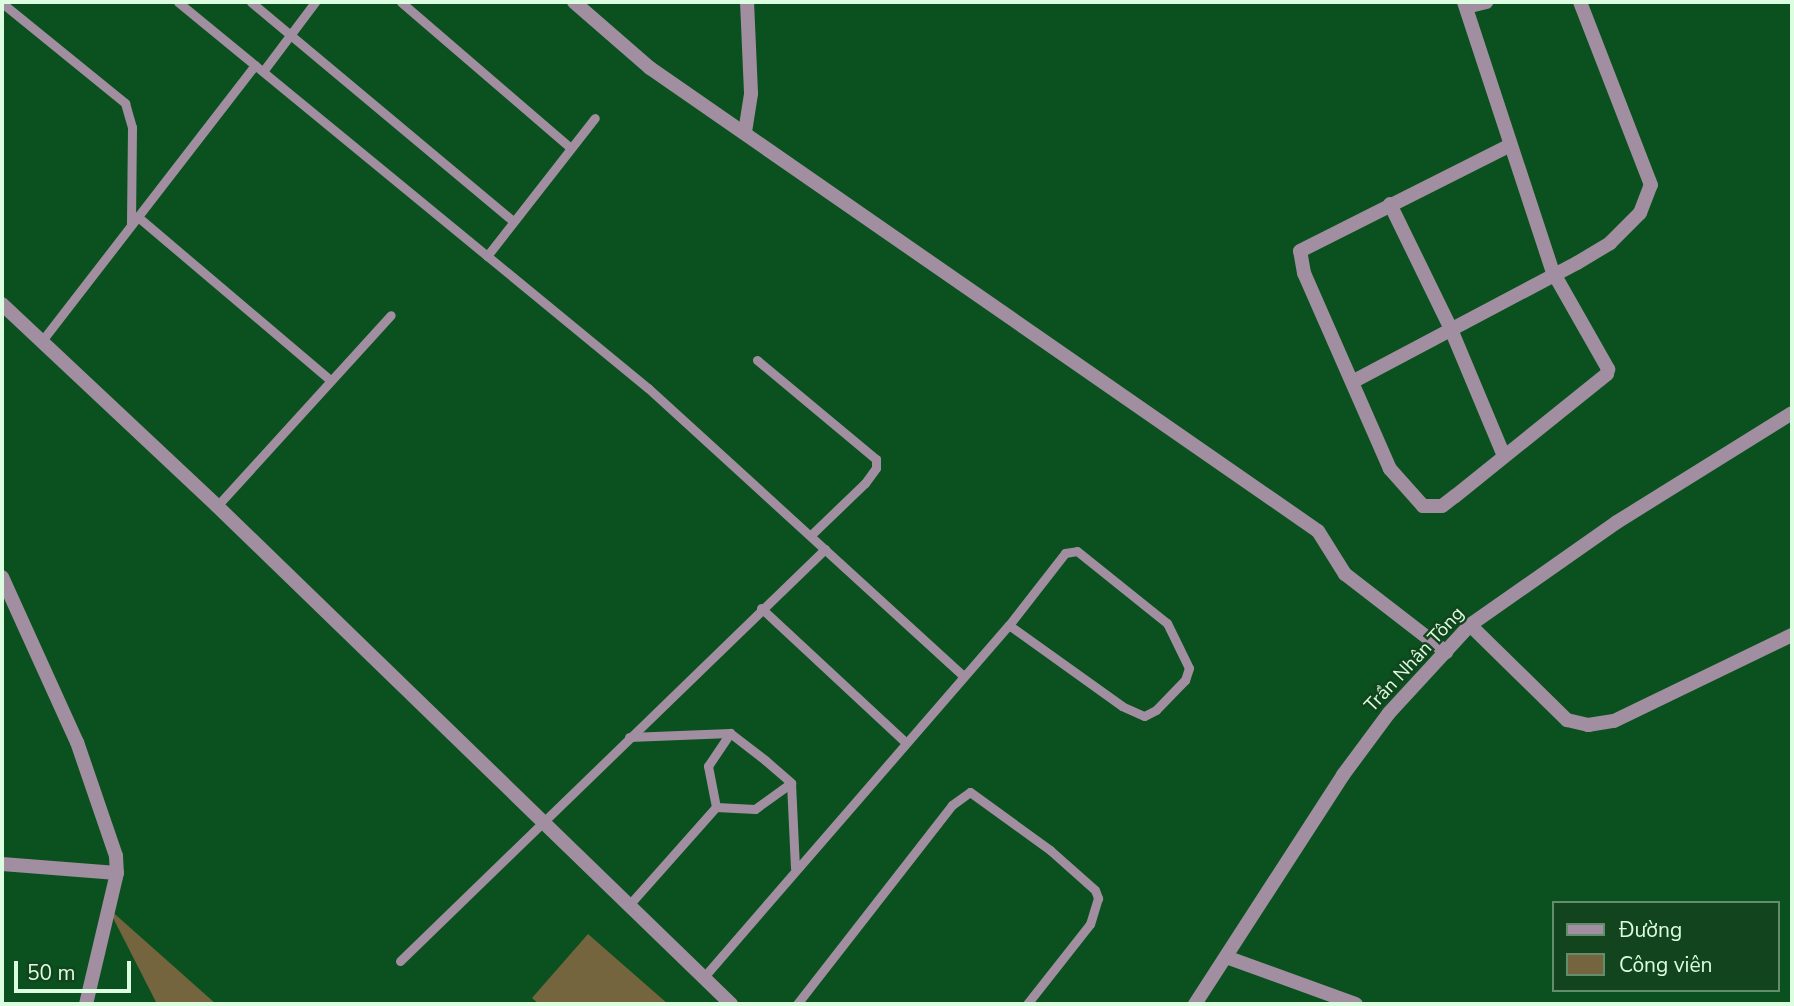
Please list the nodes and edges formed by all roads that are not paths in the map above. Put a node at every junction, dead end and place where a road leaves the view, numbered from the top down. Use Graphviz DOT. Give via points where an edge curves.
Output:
graph roads {
  1 [pos="178,2"];
  2 [pos="251,2"];
  3 [pos="315,2"];
  4 [pos="401,2"];
  5 [pos="574,2"];
  6 [pos="747,2"];
  7 [pos="1486,2"];
  8 [pos="1580,2"];
  9 [pos="2,3"];
  10 [pos="1465,4"];
  11 [pos="290,34"];
  12 [pos="260,67"];
  13 [pos="595,118"];
  14 [pos="745,132"];
  15 [pos="1509,146"];
  16 [pos="571,148"];
  17 [pos="1390,204"];
  18 [pos="138,217"];
  19 [pos="513,221"];
  20 [pos="131,226"];
  21 [pos="487,256"];
  22 [pos="1553,272"];
  23 [pos="2,304"];
  24 [pos="391,314"];
  25 [pos="1450,327"];
  26 [pos="41,342"];
  27 [pos="757,360"];
  28 [pos="330,380"];
  29 [pos="1354,381"];
  30 [pos="1792,413"];
  31 [pos="1503,454"];
  32 [pos="217,506"];
  33 [pos="811,536"];
  34 [pos="825,549"];
  35 [pos="2,576"];
  36 [pos="761,608"];
  37 [pos="1009,625"];
  38 [pos="1470,625"];
  39 [pos="1792,635"];
  40 [pos="1446,652"];
  41 [pos="963,676"];
  42 [pos="730,733"];
  43 [pos="629,737"];
  44 [pos="905,742"];
  45 [pos="791,783"];
  46 [pos="716,807"];
  47 [pos="543,821"];
  48 [pos="2,864"];
  49 [pos="795,869"];
  50 [pos="117,873"];
  51 [pos="629,905"];
  52 [pos="1226,957"];
  53 [pos="400,961"];
  54 [pos="703,978"];
  55 [pos="803,1002"];
  56 [pos="86,1004"];
  57 [pos="731,1004"];
  58 [pos="1027,1004"];
  59 [pos="1195,1004"];
  60 [pos="1356,1004"];
  1 -- 12 [label="lane"];
  2 -- 11 [label="lane"];
  3 -- 11 [label="lane"];
  4 -- 16 [label="lane"];
  5 -- 14 [label="street" via="650,68"];
  6 -- 14 [label="street" via="751,93"];
  7 -- 10 [label="street"];
  8 -- 22 [label="street" via="1651,185 1640,213 1624,231 1577,263"];
  9 -- 20 [label="lane" via="125,103 132,127"];
  10 -- 15 [label="street"];
  11 -- 12 [label="lane"];
  11 -- 19 [label="lane"];
  12 -- 18 [label="lane"];
  12 -- 21 [label="lane"];
  13 -- 16 [label="lane"];
  14 -- 40 [label="street" via="1318,531 1345,574"];
  15 -- 17 [label="street"];
  15 -- 22 [label="street"];
  16 -- 19 [label="lane"];
  17 -- 25 [label="street"];
  17 -- 29 [label="street" via="1300,251 1304,273"];
  18 -- 20 [label="lane"];
  18 -- 28 [label="lane"];
  19 -- 21 [label="lane"];
  20 -- 26 [label="lane"];
  21 -- 33 [label="lane" via="648,388"];
  22 -- 25 [label="street"];
  22 -- 31 [label="street" via="1606,362 1607,374"];
  23 -- 26 [label="street"];
  24 -- 28 [label="lane"];
  25 -- 29 [label="street"];
  25 -- 31 [label="street"];
  26 -- 32 [label="street"];
  27 -- 33 [label="lane" via="876,459 876,468 865,483"];
  28 -- 32 [label="lane"];
  29 -- 31 [label="street" via="1390,469 1423,506 1442,506"];
  30 -- 38 [label="street, Trần Nhân Tông" via="1617,522"];
  32 -- 47 [label="street"];
  33 -- 34 [label="lane"];
  34 -- 36 [label="lane"];
  34 -- 41 [label="lane"];
  35 -- 50 [label="street" via="77,742 116,856"];
  36 -- 43 [label="lane"];
  36 -- 44 [label="lane"];
  37 -- 37 [label="lane" via="1065,553 1077,551 1172,628 1189,668 1185,680 1144,716 1122,706"];
  37 -- 41 [label="lane"];
  38 -- 39 [label="street" via="1567,720 1588,725 1614,721"];
  38 -- 40 [label="street, Trần Nhân Tông"];
  40 -- 52 [label="street, Trần Nhân Tông" via="1389,713 1343,775"];
  41 -- 44 [label="lane"];
  42 -- 43 [label="lane"];
  42 -- 45 [label="lane"];
  42 -- 46 [label="lane" via="708,766"];
  43 -- 47 [label="lane"];
  44 -- 49 [label="lane"];
  45 -- 46 [label="lane" via="755,809"];
  45 -- 49 [label="lane"];
  46 -- 51 [label="lane"];
  47 -- 51 [label="street"];
  47 -- 53 [label="lane"];
  48 -- 50 [label="street"];
  49 -- 54 [label="lane"];
  50 -- 56 [label="street"];
  51 -- 54 [label="street"];
  52 -- 59 [label="street, Trần Nhân Tông"];
  52 -- 60 [label="street"];
  54 -- 57 [label="street"];
  55 -- 58 [label="lane" via="952,805 970,792 1050,850 1095,890 1098,898 1090,924"];
}
